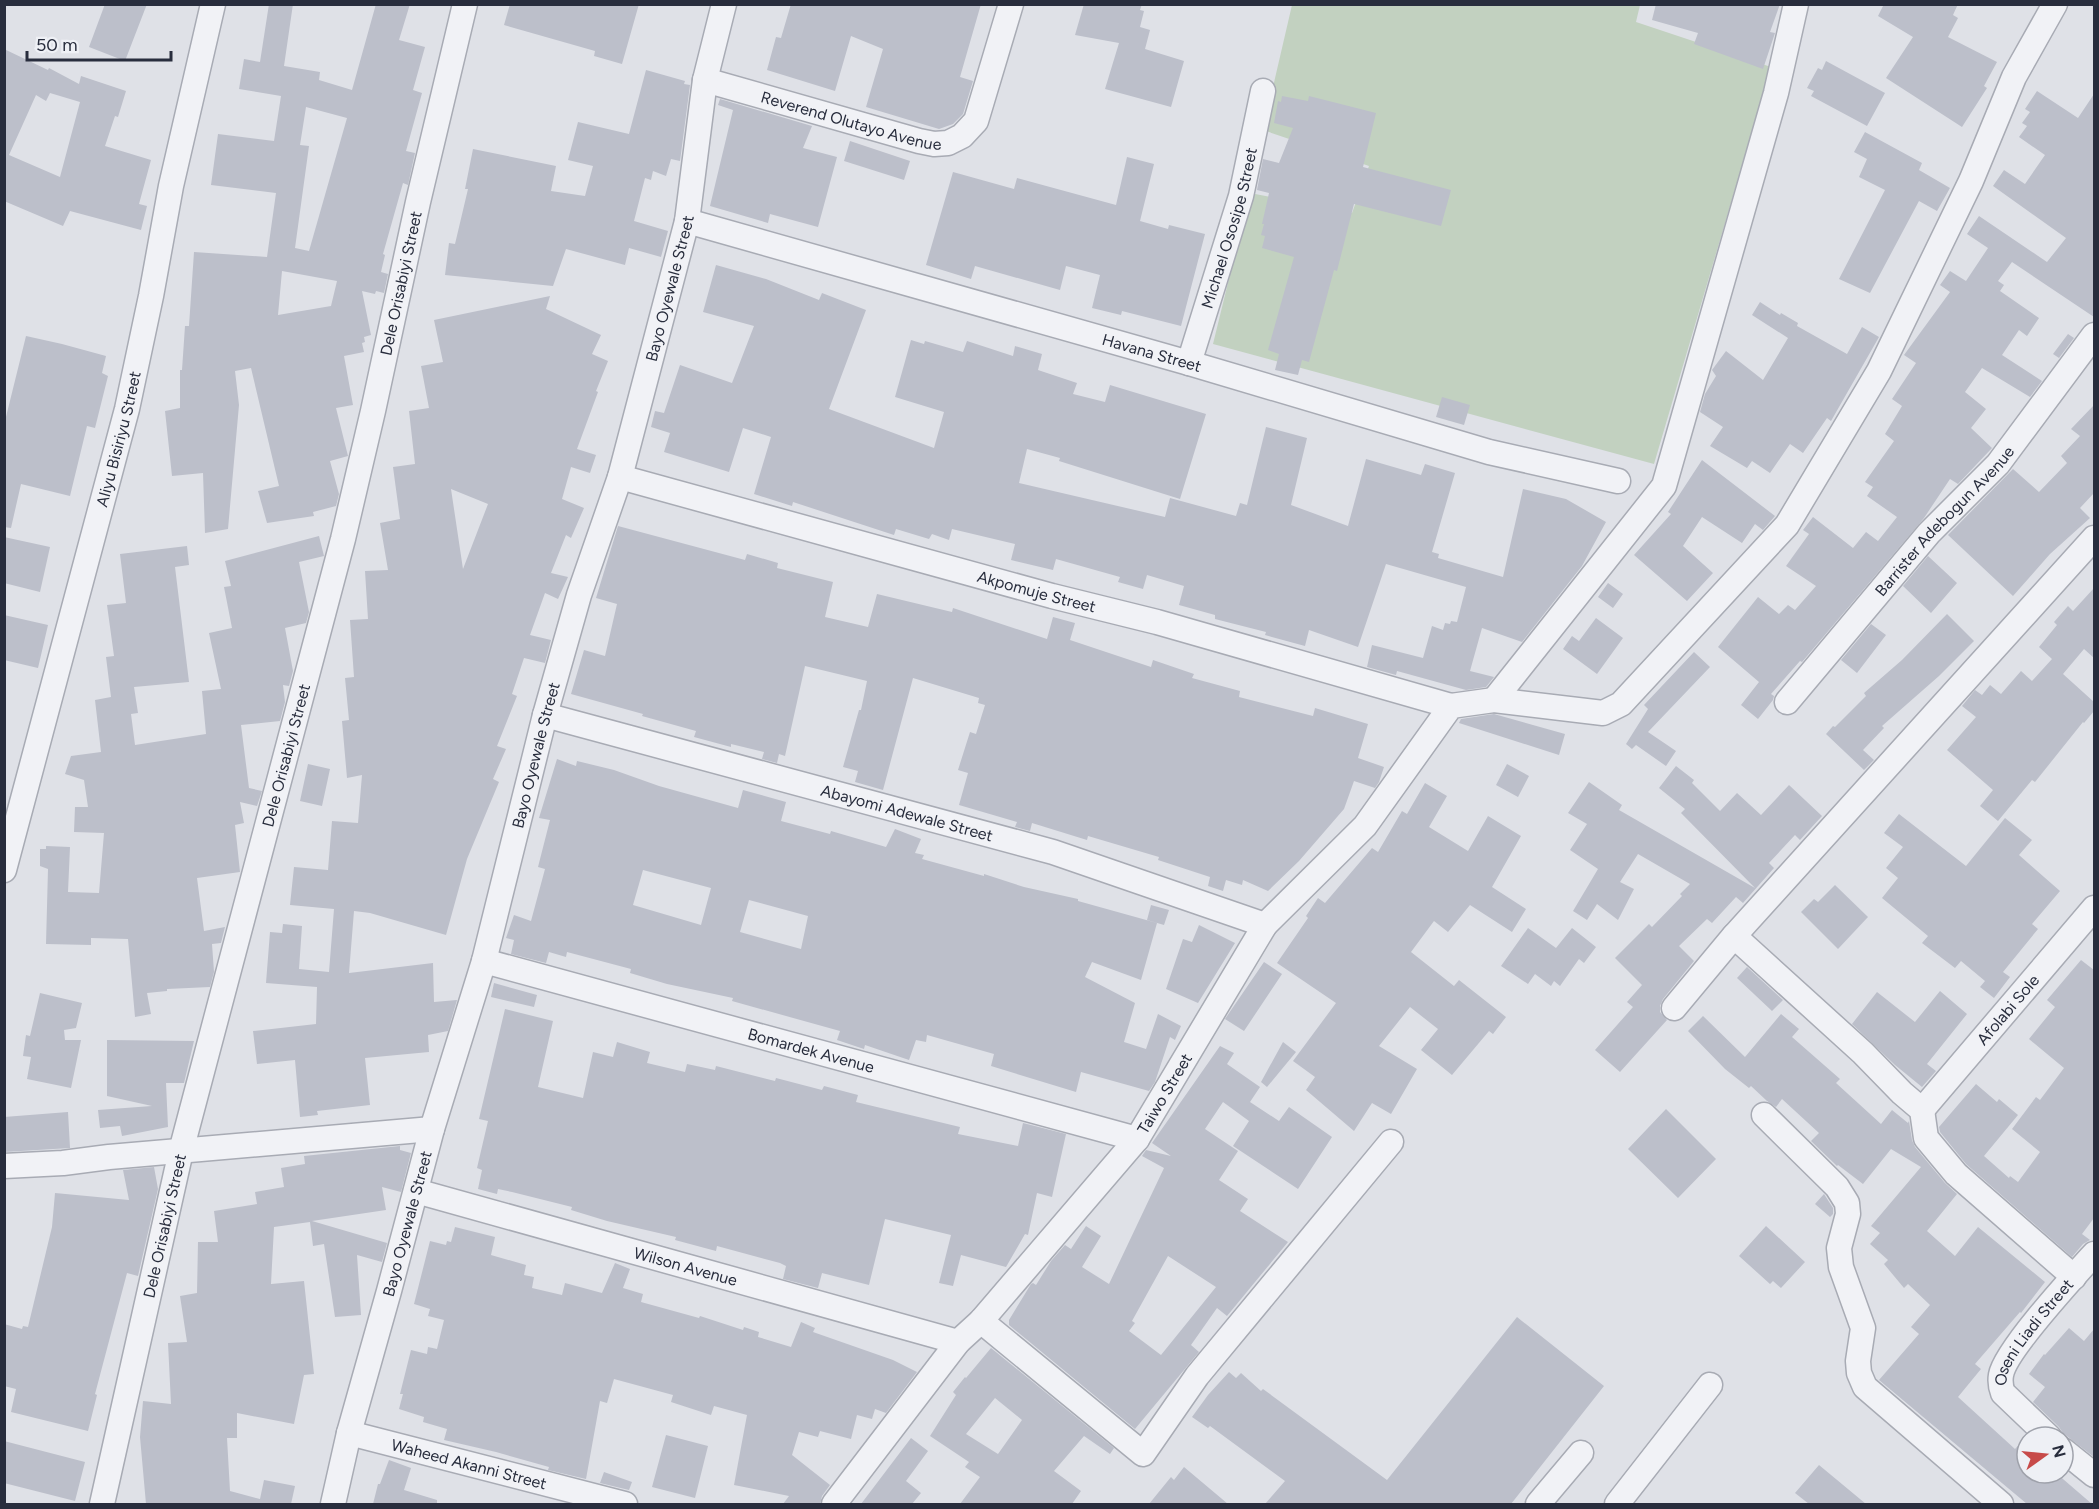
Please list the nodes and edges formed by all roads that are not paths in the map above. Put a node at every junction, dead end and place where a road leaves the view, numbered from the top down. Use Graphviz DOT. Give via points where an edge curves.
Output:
graph roads {
  1 [pos="213,4"];
  2 [pos="465,4"];
  3 [pos="724,4"];
  4 [pos="1011,4"];
  5 [pos="1796,4"];
  6 [pos="2055,4"];
  7 [pos="705,80"];
  8 [pos="1263,91"];
  9 [pos="687,221"];
  10 [pos="2094,335"];
  11 [pos="1189,363"];
  12 [pos="620,477"];
  13 [pos="1618,481"];
  14 [pos="2094,538"];
  15 [pos="1494,700"];
  16 [pos="1787,702"];
  17 [pos="1451,706"];
  18 [pos="545,715"];
  19 [pos="4,870"];
  20 [pos="2094,908"];
  21 [pos="1265,925"];
  22 [pos="1734,936"];
  23 [pos="484,961"];
  24 [pos="1674,1008"];
  25 [pos="1922,1110"];
  26 [pos="1764,1115"];
  27 [pos="432,1130"];
  28 [pos="1137,1139"];
  29 [pos="1391,1142"];
  30 [pos="181,1151"];
  31 [pos="4,1166"];
  32 [pos="416,1191"];
  33 [pos="2094,1254"];
  34 [pos="2074,1277"];
  35 [pos="981,1321"];
  36 [pos="958,1342"];
  37 [pos="1710,1386"];
  38 [pos="2036,1425"];
  39 [pos="349,1433"];
  40 [pos="1581,1453"];
  41 [pos="2075,1460"];
  42 [pos="2094,1475"];
  43 [pos="102,1504"];
  44 [pos="333,1504"];
  45 [pos="625,1504"];
  46 [pos="834,1504"];
  47 [pos="1538,1504"];
  48 [pos="1617,1504"];
  49 [pos="2001,1504"];
  1 -- 19 [label="street, Aliyu Bisiriyu Street" via="171,186 127,409"];
  2 -- 30 [label="street, Dele Orisabiyi Street" via="343,539"];
  3 -- 7 [label="street, Bayo Oyewale Street"];
  4 -- 7 [label="street, Reverend Olutayo Avenue" via="976,121 962,136 948,143 919,141"];
  5 -- 15 [label="street" via="1776,93 1664,486"];
  6 -- 15 [label="street" via="2014,77 1971,181 1879,371 1787,525 1621,704 1603,713"];
  7 -- 9 [label="street, Bayo Oyewale Street"];
  8 -- 11 [label="street, Michael Ososipe Street" via="1241,196"];
  9 -- 11 [label="street, Havana Street"];
  9 -- 12 [label="street, Bayo Oyewale Street"];
  10 -- 16 [label="street, Barrister Adebogun Avenue" via="1998,464 1929,533"];
  11 -- 13 [label="street, Havana Street" via="1489,452"];
  12 -- 17 [label="street, Akpomuje Street"];
  12 -- 18 [label="street, Bayo Oyewale Street" via="579,595"];
  14 -- 22 [label="street"];
  15 -- 17 [label="street"];
  17 -- 21 [label="street, Taiwo Street" via="1365,826"];
  18 -- 21 [label="street, Abayomi Adewale Street" via="1053,852"];
  18 -- 23 [label="street, Bayo Oyewale Street"];
  20 -- 25 [label="street, Afolabi Sole"];
  21 -- 28 [label="street, Taiwo Street"];
  22 -- 24 [label="street"];
  22 -- 25 [label="street"];
  23 -- 27 [label="street, Bayo Oyewale Street"];
  23 -- 28 [label="street, Bomardek Avenue"];
  25 -- 34 [label="street" via="1926,1138 1956,1174"];
  26 -- 49 [label="street" via="1837,1187 1847,1203 1839,1248 1841,1267 1863,1328 1858,1373 1865,1387"];
  27 -- 30 [label="street"];
  27 -- 32 [label="street, Bayo Oyewale Street"];
  28 -- 35 [label="street, Taiwo Street"];
  29 -- 35 [label="street" via="1197,1376 1143,1454"];
  30 -- 31 [label="street"];
  30 -- 43 [label="street, Dele Orisabiyi Street"];
  32 -- 36 [label="street, Wilson Avenue"];
  32 -- 39 [label="street, Bayo Oyewale Street"];
  33 -- 34 [label="street, Oseni Liadi Street"];
  34 -- 38 [label="street, Oseni Liadi Street" via="2026,1334 2001,1375 2003,1394"];
  35 -- 36 [label="street, Taiwo Street"];
  36 -- 46 [label="street, Taiwo Street"];
  37 -- 48 [label="street"];
  39 -- 44 [label="street, Bayo Oyewale Street"];
  39 -- 45 [label="street, Waheed Akanni Street"];
  40 -- 47 [label="street"];
  41 -- 42 [label="street"];
}
